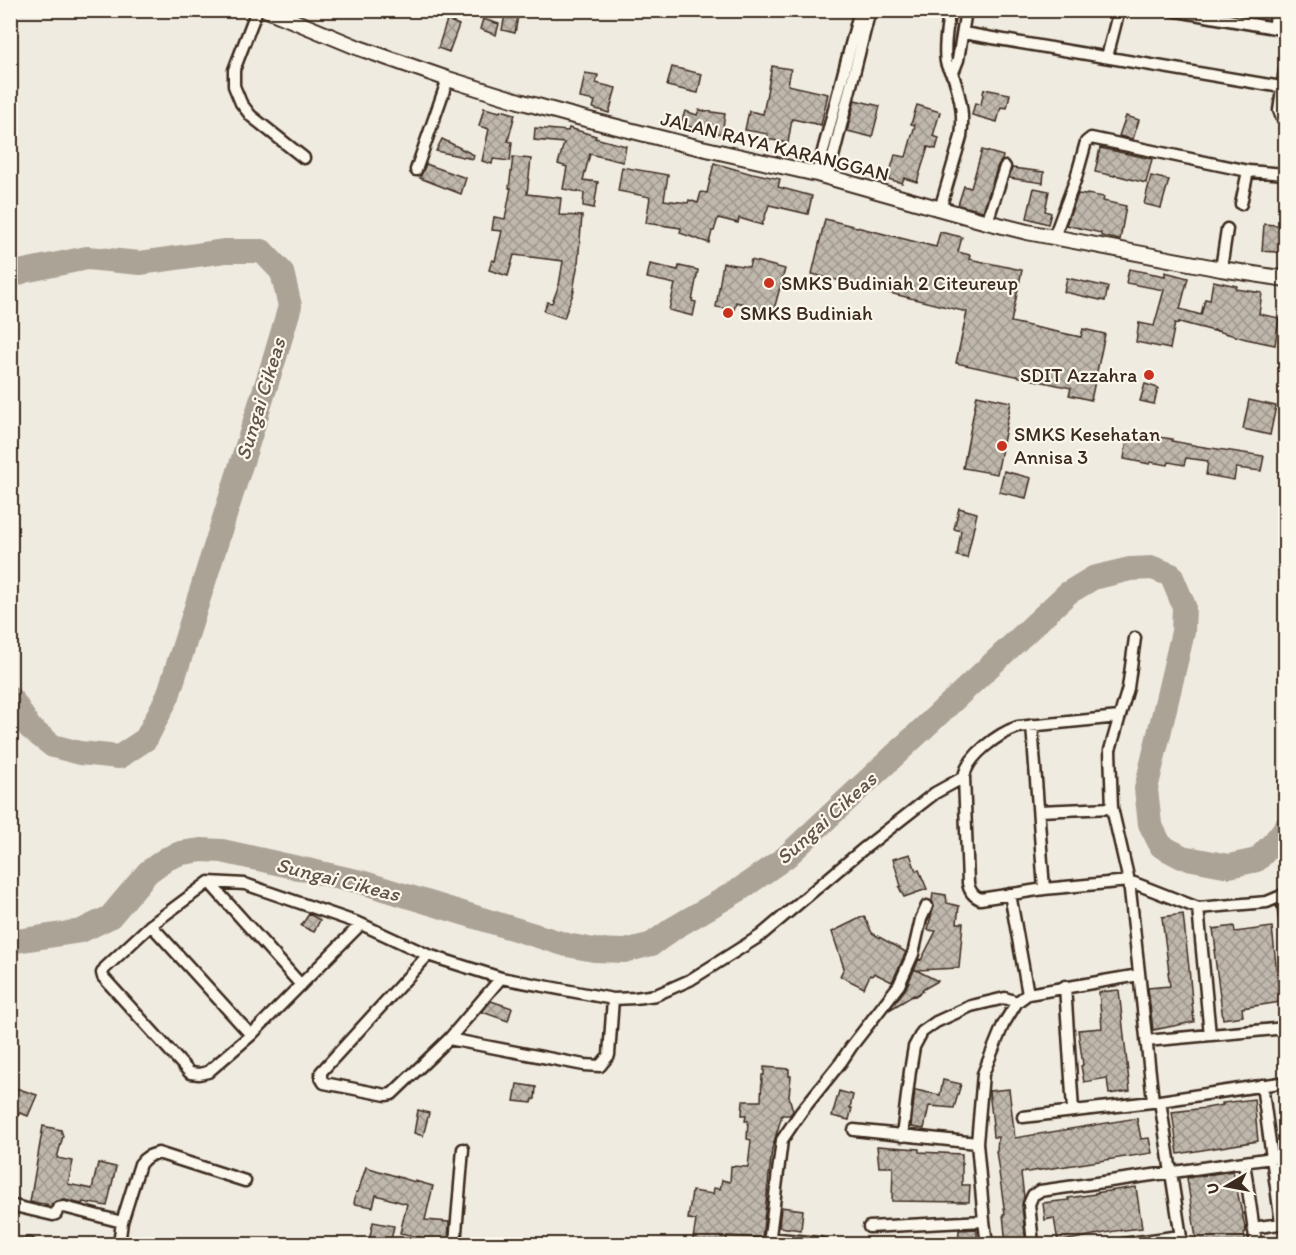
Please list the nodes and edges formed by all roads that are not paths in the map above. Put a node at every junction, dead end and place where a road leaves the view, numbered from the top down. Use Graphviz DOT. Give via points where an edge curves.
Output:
graph roads {
  1 [pos="256,10"];
  2 [pos="267,10"];
  3 [pos="860,10"];
  4 [pos="870,10"];
  5 [pos="949,10"];
  6 [pos="966,10"];
  7 [pos="1119,10"];
  8 [pos="1171,10"];
  9 [pos="1277,10"];
  10 [pos="1280,28"];
  11 [pos="963,33"];
  12 [pos="1107,57"];
  13 [pos="1286,63"];
  14 [pos="952,75"];
  15 [pos="448,79"];
  16 [pos="1281,87"];
  17 [pos="1286,121"];
  18 [pos="304,158"];
  19 [pos="1005,167"];
  20 [pos="416,170"];
  21 [pos="1248,171"];
  22 [pos="1286,174"];
  23 [pos="823,176"];
  24 [pos="1241,204"];
  25 [pos="940,209"];
  26 [pos="987,222"];
  27 [pos="1227,229"];
  28 [pos="1054,237"];
  29 [pos="1221,269"];
  30 [pos="1286,279"];
  31 [pos="1135,638"];
  32 [pos="1119,717"];
  33 [pos="1032,725"];
  34 [pos="964,777"];
  35 [pos="1113,808"];
  36 [pos="1039,811"];
  37 [pos="1129,881"];
  38 [pos="209,882"];
  39 [pos="1044,889"];
  40 [pos="1010,894"];
  41 [pos="1284,894"];
  42 [pos="927,906"];
  43 [pos="1198,908"];
  44 [pos="361,924"];
  45 [pos="152,925"];
  46 [pos="1286,925"];
  47 [pos="428,956"];
  48 [pos="1139,975"];
  49 [pos="501,978"];
  50 [pos="301,985"];
  51 [pos="1065,986"];
  52 [pos="1028,994"];
  53 [pos="613,999"];
  54 [pos="1017,1002"];
  55 [pos="1286,1028"];
  56 [pos="251,1035"];
  57 [pos="1210,1035"];
  58 [pos="449,1039"];
  59 [pos="1146,1041"];
  60 [pos="1286,1082"];
  61 [pos="1262,1085"];
  62 [pos="1156,1101"];
  63 [pos="1073,1110"];
  64 [pos="1023,1117"];
  65 [pos="854,1130"];
  66 [pos="902,1136"];
  67 [pos="977,1143"];
  68 [pos="463,1149"];
  69 [pos="1286,1156"];
  70 [pos="1272,1158"];
  71 [pos="1244,1162"];
  72 [pos="1171,1173"];
  73 [pos="245,1181"];
  74 [pos="10,1205"];
  75 [pos="984,1221"];
  76 [pos="122,1222"];
  77 [pos="1283,1223"];
  78 [pos="869,1227"];
  79 [pos="1254,1228"];
  80 [pos="1181,1240"];
  81 [pos="769,1241"];
  82 [pos="119,1245"];
  83 [pos="455,1245"];
  84 [pos="822,1245"];
  85 [pos="987,1245"];
  86 [pos="1034,1245"];
  87 [pos="1123,1245"];
  88 [pos="1256,1245"];
  1 -- 18 [label="street" via="234,70 234,86 251,116"];
  2 -- 15 [label="street, JALAN RAYA KARANGGAN"];
  3 -- 23 [label="street"];
  4 -- 23 [label="street"];
  5 -- 14 [label="street" via="945,56"];
  6 -- 11 [label="street"];
  7 -- 12 [label="street"];
  8 -- 10 [label="street"];
  9 -- 10 [label="street"];
  11 -- 12 [label="street"];
  11 -- 14 [label="street"];
  12 -- 16 [label="street"];
  13 -- 16 [label="street"];
  14 -- 25 [label="street" via="961,101 961,138"];
  15 -- 20 [label="street"];
  15 -- 23 [label="street, JALAN RAYA KARANGGAN" via="570,115"];
  16 -- 17 [label="street" via="1279,110"];
  19 -- 26 [label="street"];
  21 -- 22 [label="street"];
  21 -- 24 [label="street"];
  21 -- 28 [label="street" via="1091,138 1086,142"];
  23 -- 25 [label="street, JALAN RAYA KARANGGAN"];
  25 -- 26 [label="street, JALAN RAYA KARANGGAN"];
  26 -- 28 [label="street, JALAN RAYA KARANGGAN"];
  27 -- 29 [label="street"];
  28 -- 29 [label="street, JALAN RAYA KARANGGAN"];
  29 -- 30 [label="street, JALAN RAYA KARANGGAN"];
  31 -- 32 [label="street" via="1128,688"];
  32 -- 33 [label="street"];
  32 -- 35 [label="street" via="1110,750"];
  33 -- 34 [label="street" via="1004,733 974,756"];
  33 -- 36 [label="street"];
  34 -- 40 [label="street" via="969,889 980,898"];
  34 -- 53 [label="street" via="935,793 760,936 726,958 656,995"];
  35 -- 36 [label="street"];
  35 -- 37 [label="street"];
  36 -- 39 [label="street"];
  37 -- 39 [label="street"];
  37 -- 43 [label="street"];
  37 -- 48 [label="street"];
  38 -- 44 [label="street" via="245,884"];
  38 -- 45 [label="street"];
  38 -- 50 [label="street"];
  39 -- 40 [label="street"];
  40 -- 52 [label="street"];
  41 -- 43 [label="street" via="1267,902"];
  41 -- 46 [label="street"];
  42 -- 81 [label="street" via="899,985 782,1140"];
  43 -- 57 [label="street"];
  44 -- 47 [label="street"];
  44 -- 50 [label="street"];
  45 -- 56 [label="street"];
  45 -- 56 [label="street" via="105,968 103,977 190,1073 208,1072"];
  47 -- 49 [label="street"];
  47 -- 58 [label="street" via="321,1072 321,1078 324,1083 392,1094"];
  48 -- 51 [label="street"];
  48 -- 59 [label="street"];
  49 -- 53 [label="street"];
  49 -- 58 [label="street"];
  50 -- 56 [label="street"];
  51 -- 52 [label="street"];
  51 -- 63 [label="street"];
  52 -- 54 [label="street"];
  53 -- 58 [label="street" via="609,1055 600,1066"];
  54 -- 66 [label="street" via="1005,998 971,1006 922,1032 914,1047"];
  54 -- 67 [label="street" via="983,1074"];
  55 -- 57 [label="street"];
  57 -- 59 [label="street"];
  59 -- 62 [label="street"];
  60 -- 61 [label="street"];
  61 -- 62 [label="street"];
  61 -- 70 [label="street"];
  62 -- 63 [label="street"];
  62 -- 72 [label="street"];
  63 -- 64 [label="street"];
  65 -- 66 [label="street"];
  66 -- 67 [label="street"];
  67 -- 75 [label="street"];
  68 -- 83 [label="street"];
  69 -- 70 [label="street"];
  70 -- 71 [label="street"];
  70 -- 77 [label="street"];
  71 -- 72 [label="street"];
  71 -- 79 [label="street"];
  72 -- 80 [label="street"];
  72 -- 86 [label="street" via="1040,1191 1029,1204"];
  73 -- 76 [label="street" via="158,1153 150,1155 140,1164"];
  74 -- 76 [label="street" via="53,1215 64,1207"];
  75 -- 78 [label="street"];
  75 -- 85 [label="street"];
  76 -- 82 [label="street"];
  77 -- 79 [label="street"];
  79 -- 88 [label="street"];
  80 -- 87 [label="street"];
  81 -- 84 [label="street"];
}
